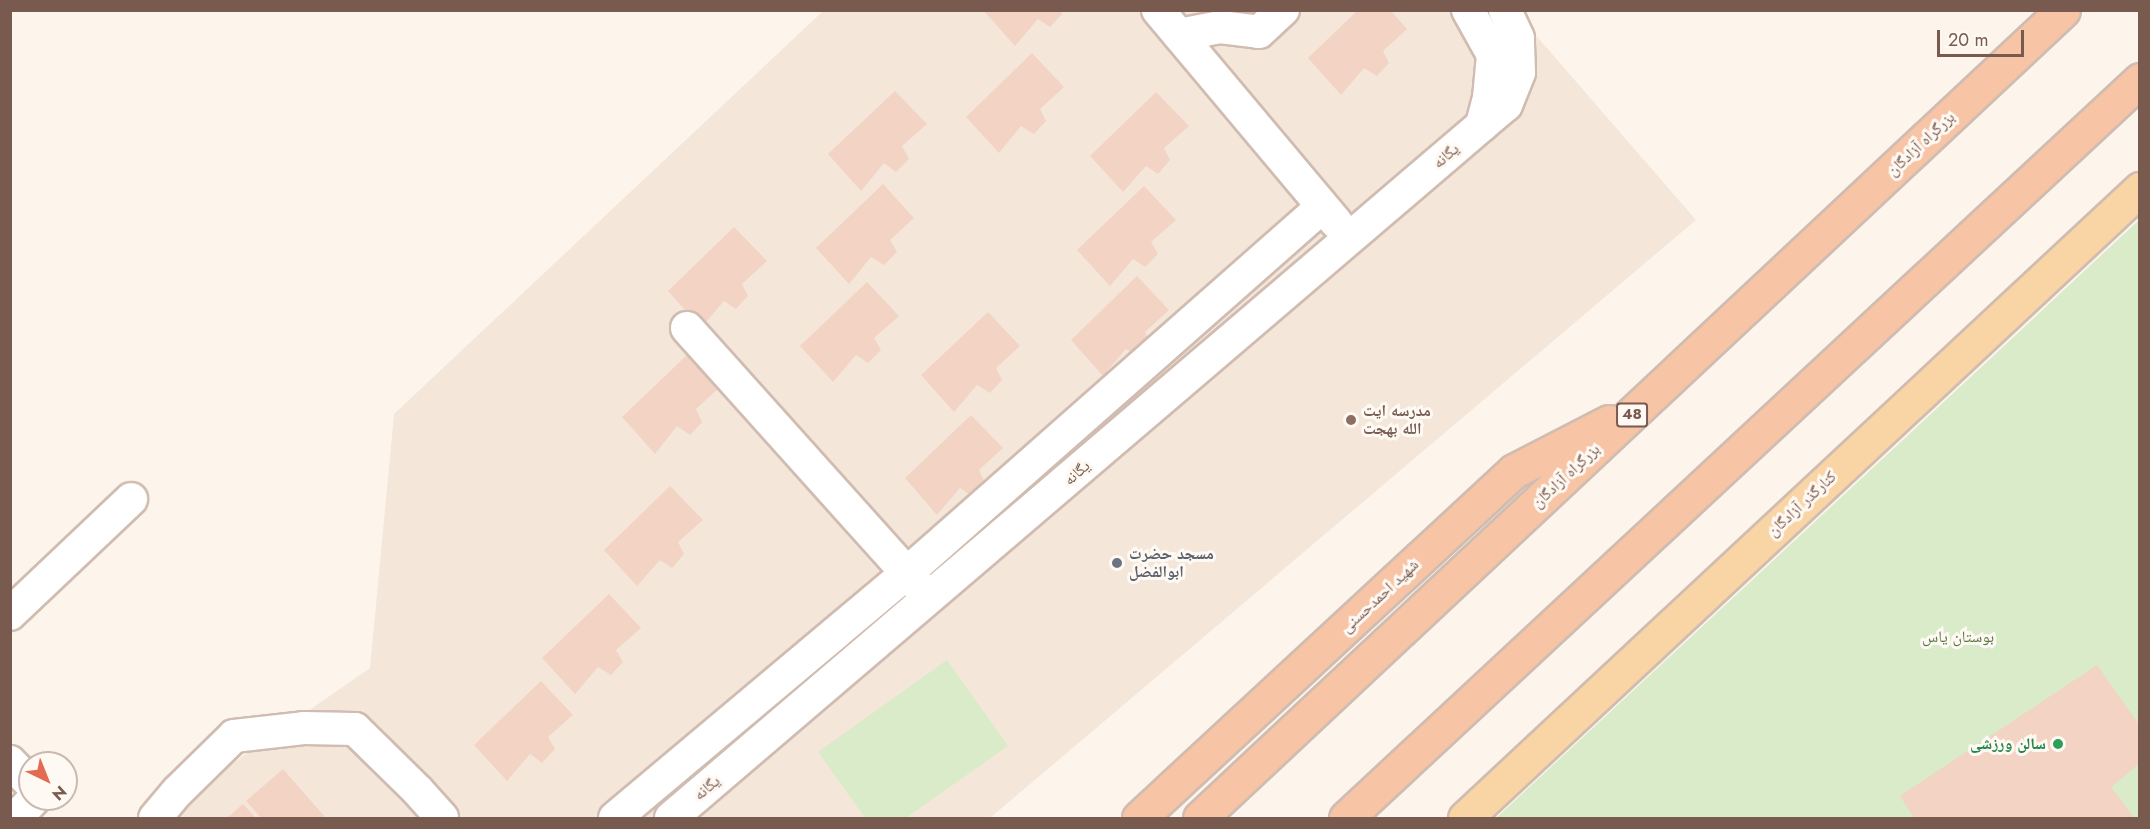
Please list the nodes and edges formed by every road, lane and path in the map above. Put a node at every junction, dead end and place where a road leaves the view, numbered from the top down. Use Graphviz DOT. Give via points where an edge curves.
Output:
graph roads {
  1 [pos="1158,10"];
  2 [pos="1283,10"];
  3 [pos="1468,10"];
  4 [pos="1505,10"];
  5 [pos="2063,10"];
  6 [pos="1179,35"];
  7 [pos="2139,80"];
  8 [pos="1482,125"];
  9 [pos="2139,189"];
  10 [pos="1322,207"];
  11 [pos="1350,239"];
  12 [pos="687,328"];
  13 [pos="1642,405"];
  14 [pos="131,499"];
  15 [pos="907,573"];
  16 [pos="930,598"];
  17 [pos="10,614"];
  18 [pos="155,819"];
  19 [pos="442,819"];
  20 [pos="615,819"];
  21 [pos="671,819"];
  22 [pos="1139,819"];
  23 [pos="1200,819"];
  24 [pos="1346,819"];
  25 [pos="1465,819"];
  1 -- 6 [label="street"];
  2 -- 6 [label="street" via="1259,32 1220,27"];
  3 -- 8 [label="street" via="1493,56"];
  4 -- 8 [label="street, یگانه" via="1518,39 1519,72 1506,105"];
  5 -- 13 [label="highway, بزرگراه آزادگان / 48"];
  6 -- 10 [label="street"];
  7 -- 24 [label="highway"];
  8 -- 11 [label="street, یگانه"];
  9 -- 25 [label="main road, کنارگذر آزادگان"];
  10 -- 11 [label="street"];
  10 -- 15 [label="street"];
  11 -- 16 [label="street, یگانه"];
  12 -- 15 [label="street"];
  13 -- 22 [label="highway, شهید احمدحسنی" via="1514,471"];
  13 -- 23 [label="highway, بزرگراه آزادگان / 48"];
  14 -- 17 [label="street"];
  15 -- 16 [label="street"];
  15 -- 20 [label="street"];
  16 -- 21 [label="street, یگانه"];
  18 -- 19 [label="street" via="234,736 304,728 355,729"];
}
